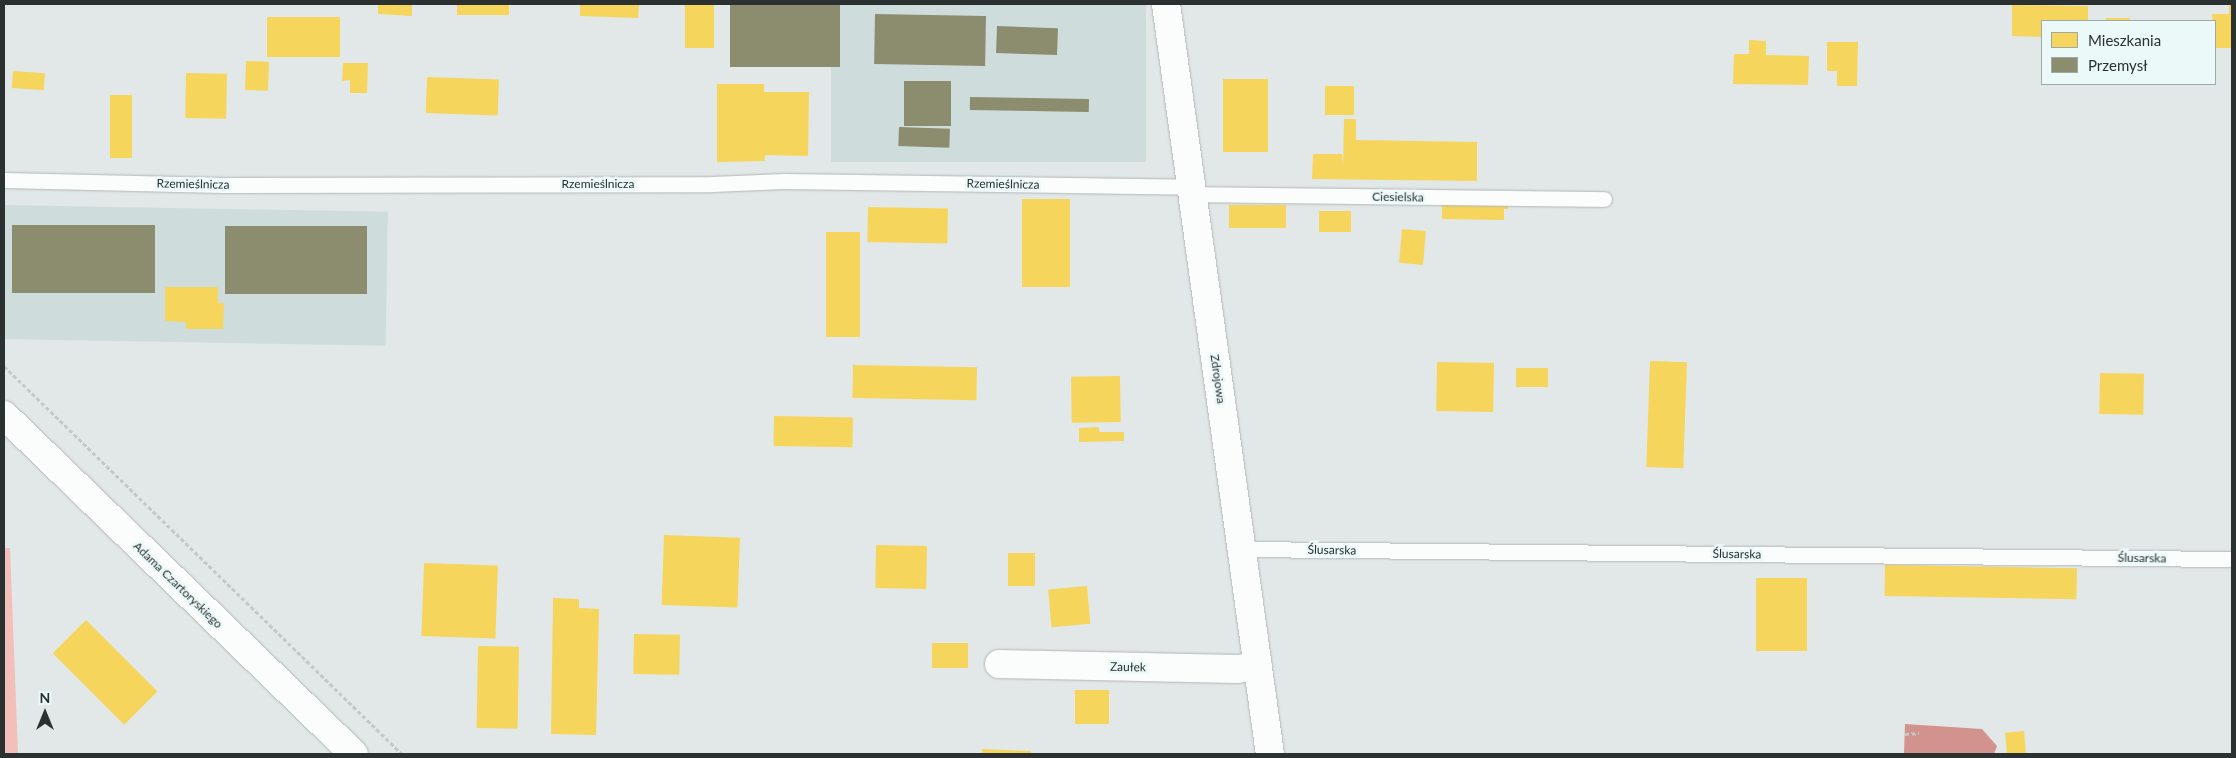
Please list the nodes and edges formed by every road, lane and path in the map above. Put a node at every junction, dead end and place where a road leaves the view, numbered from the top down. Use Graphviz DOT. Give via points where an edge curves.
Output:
graph roads {
  1 [pos="1166,4"];
  2 [pos="4,180"];
  3 [pos="1192,191"];
  4 [pos="1604,199"];
  5 [pos="4,366"];
  6 [pos="4,414"];
  7 [pos="1241,549"];
  8 [pos="2232,559"];
  9 [pos="999,664"];
  10 [pos="1258,666"];
  11 [pos="1919,733"];
  12 [pos="1904,734"];
  13 [pos="354,754"];
  14 [pos="402,754"];
  15 [pos="1270,754"];
  1 -- 3 [label="street, Zdrojowa"];
  2 -- 3 [label="lane, Rzemieślnicza" via="223,185 784,181"];
  3 -- 4 [label="lane, Ciesielska"];
  3 -- 7 [label="street, Zdrojowa"];
  5 -- 14 [label="path"];
  6 -- 13 [label="street, Adama Czartoryskiego"];
  7 -- 8 [label="lane, Ślusarska"];
  7 -- 10 [label="street, Zdrojowa"];
  9 -- 10 [label="street, Zaułek" via="1237,669"];
  10 -- 15 [label="street, Zdrojowa"];
  11 -- 12 [label="path"];
}
